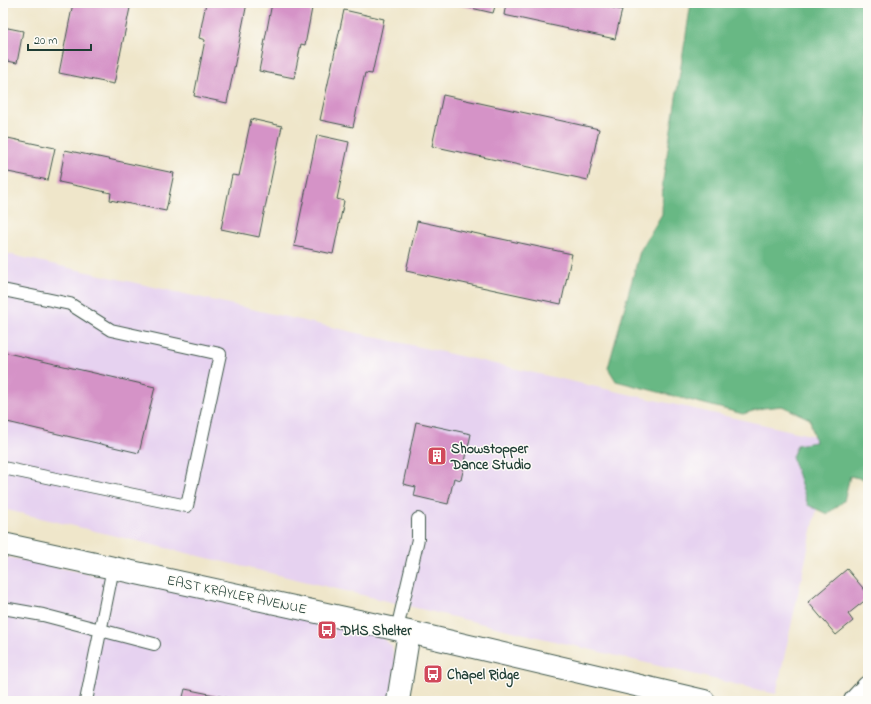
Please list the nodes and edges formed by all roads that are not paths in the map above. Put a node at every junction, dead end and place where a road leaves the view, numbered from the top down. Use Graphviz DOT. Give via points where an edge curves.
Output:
graph roads {
  1 [pos="3,290"];
  2 [pos="3,468"];
  3 [pos="418,519"];
  4 [pos="3,544"];
  5 [pos="113,568"];
  6 [pos="3,608"];
  7 [pos="403,630"];
  8 [pos="100,631"];
  9 [pos="154,644"];
  10 [pos="868,688"];
  11 [pos="86,701"];
  12 [pos="398,701"];
  13 [pos="704,701"];
  14 [pos="855,701"];
  1 -- 2 [label="lane" via="70,304 111,330 220,354 187,506"];
  3 -- 7 [label="lane" via="418,539"];
  4 -- 5 [label="street, EAST KRAYLER AVENUE"];
  5 -- 7 [label="street, EAST KRAYLER AVENUE"];
  5 -- 8 [label="lane"];
  6 -- 8 [label="lane" via="43,615"];
  7 -- 12 [label="street"];
  7 -- 13 [label="street, EAST KRAYLER AVENUE"];
  8 -- 9 [label="lane"];
  8 -- 11 [label="lane"];
  10 -- 14 [label="street"];
}
